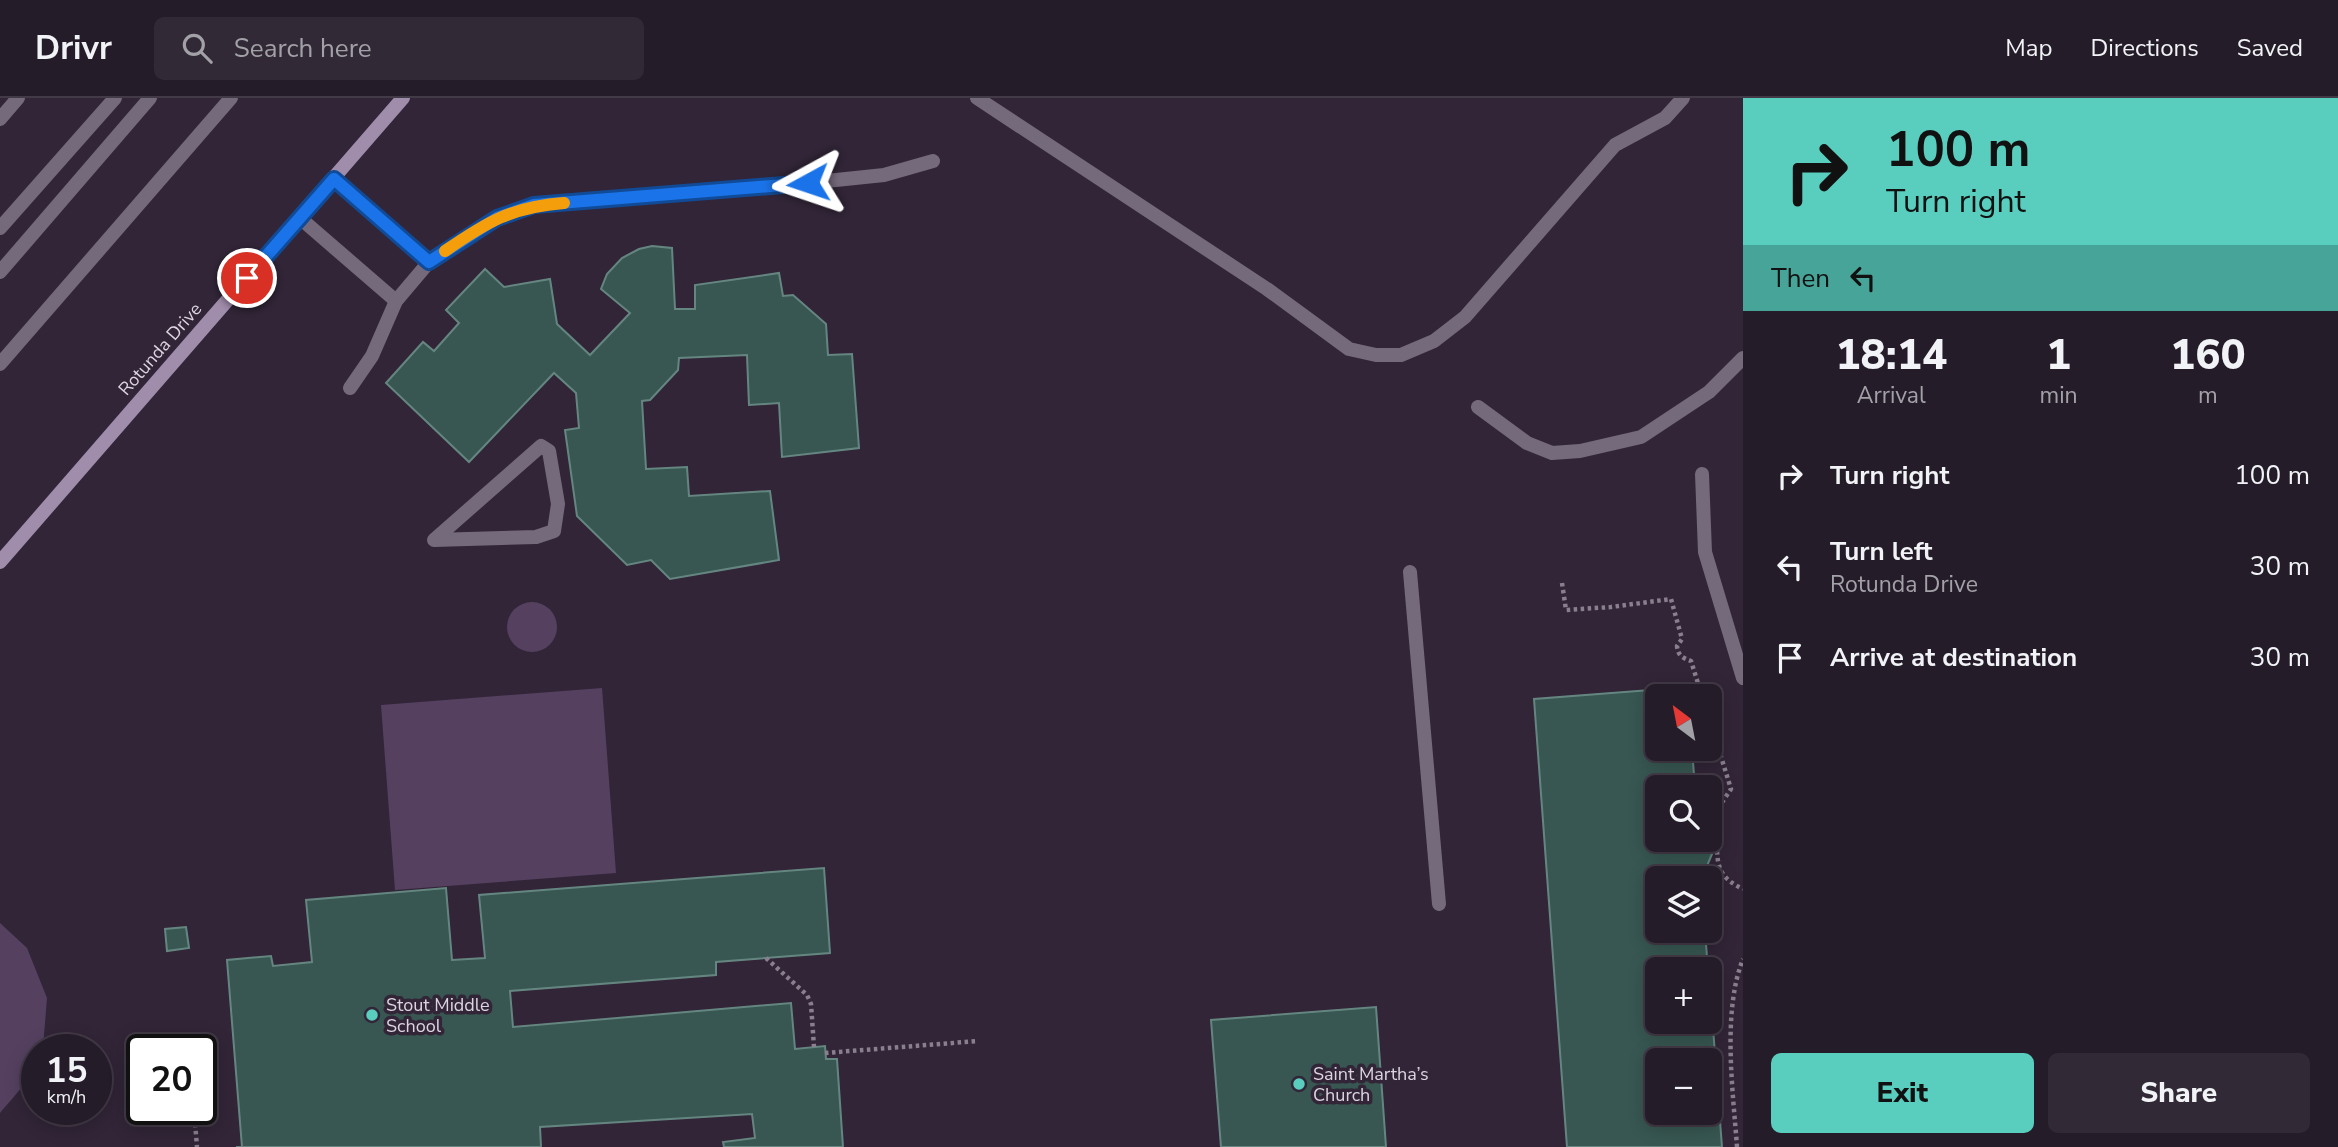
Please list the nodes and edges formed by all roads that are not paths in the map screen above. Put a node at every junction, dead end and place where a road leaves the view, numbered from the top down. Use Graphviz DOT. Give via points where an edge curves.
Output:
graph roads {
  1 [pos="18,98"];
  2 [pos="115,98"];
  3 [pos="150,98"];
  4 [pos="231,98"];
  5 [pos="403,98"];
  6 [pos="977,98"];
  7 [pos="1683,98"];
  8 [pos="0,119"];
  9 [pos="933,161"];
  10 [pos="334,179"];
  11 [pos="300,218"];
  12 [pos="0,229"];
  13 [pos="429,262"];
  14 [pos="0,272"];
  15 [pos="396,301"];
  16 [pos="1743,358"];
  17 [pos="0,364"];
  18 [pos="350,388"];
  19 [pos="1478,407"];
  20 [pos="1702,474"];
  21 [pos="434,540"];
  22 [pos="0,562"];
  23 [pos="1410,572"];
  24 [pos="1743,678"];
  25 [pos="1439,904"];
  1 -- 8 [label="lane"];
  2 -- 12 [label="lane"];
  3 -- 14 [label="lane"];
  4 -- 17 [label="lane"];
  5 -- 10 [label="main road, Rotunda Drive"];
  6 -- 7 [label="lane" via="1267,289 1349,349 1376,355 1401,355 1434,341 1465,317 1615,145 1665,118"];
  9 -- 13 [label="lane" via="884,175 534,205 497,218"];
  10 -- 11 [label="main road, Rotunda Drive"];
  10 -- 13 [label="lane"];
  11 -- 15 [label="lane"];
  11 -- 22 [label="main road, Rotunda Drive"];
  13 -- 15 [label="lane"];
  15 -- 18 [label="lane" via="372,356"];
  16 -- 19 [label="lane" via="1710,392 1641,437 1580,451 1552,453 1527,443"];
  20 -- 24 [label="lane" via="1705,552"];
  21 -- 21 [label="lane" via="536,537 554,531 558,503 550,451 541,446"];
  23 -- 25 [label="lane"];
}
